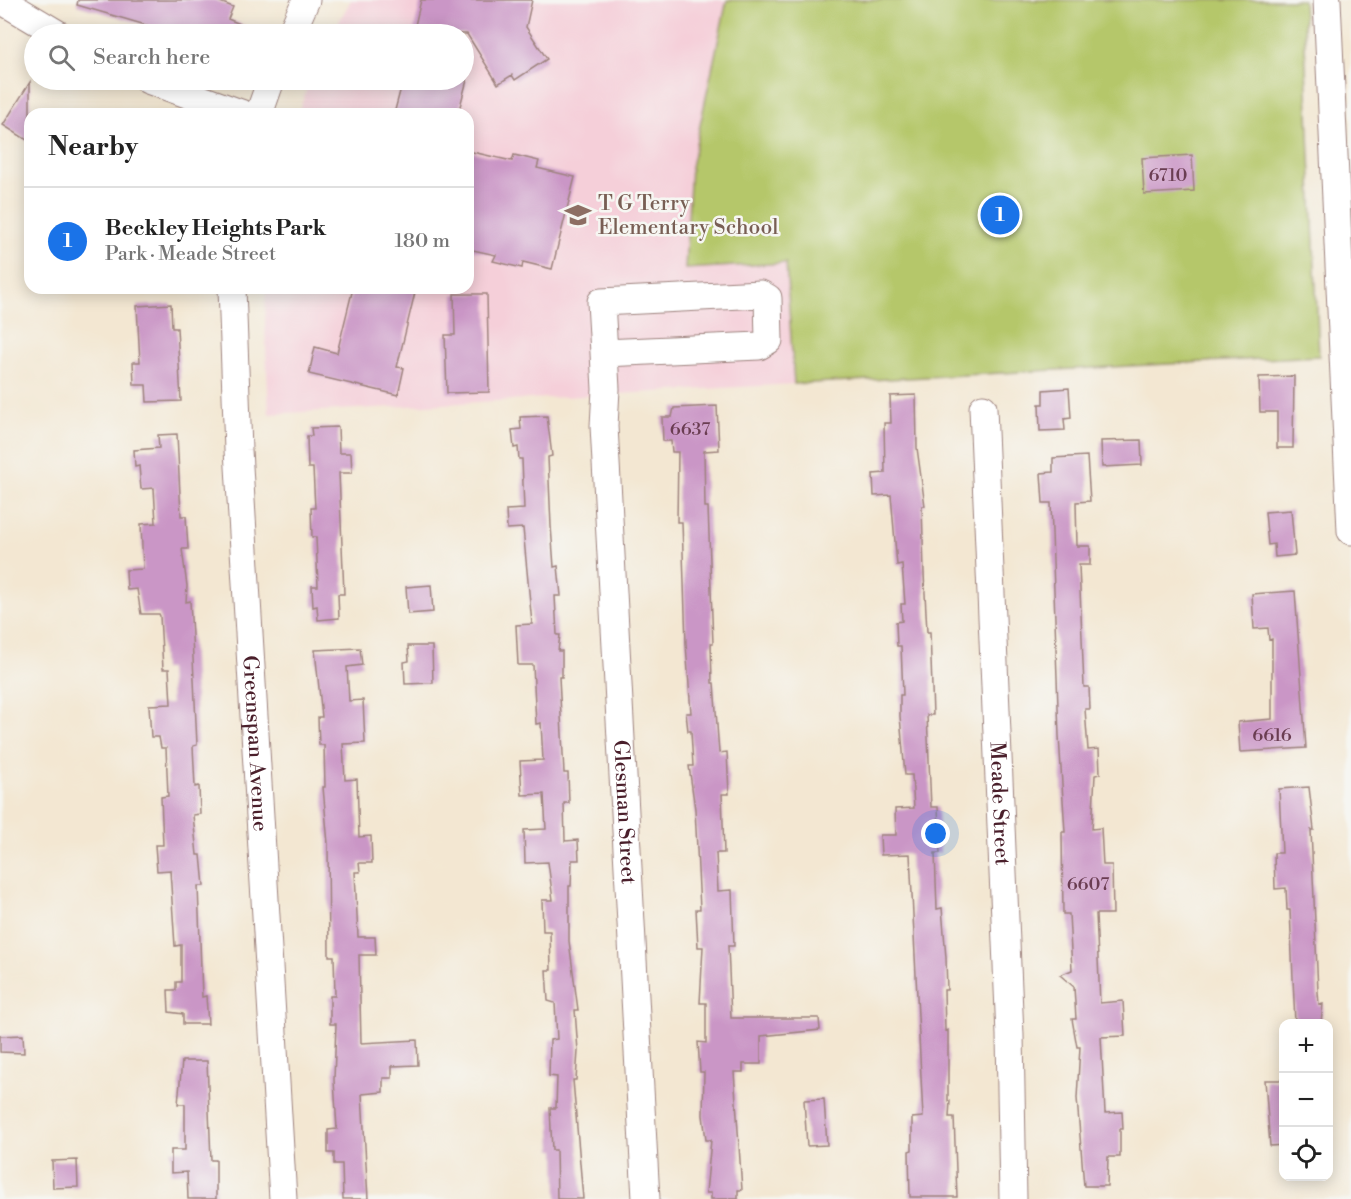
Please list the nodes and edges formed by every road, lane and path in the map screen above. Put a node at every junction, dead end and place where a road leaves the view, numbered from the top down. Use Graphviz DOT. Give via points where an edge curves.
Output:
graph roads {
  1 [pos="306,0"];
  2 [pos="1327,0"];
  3 [pos="4,12"];
  4 [pos="33,24"];
  5 [pos="295,24"];
  6 [pos="1341,54"];
  7 [pos="176,90"];
  8 [pos="267,90"];
  9 [pos="226,108"];
  10 [pos="261,108"];
  11 [pos="232,294"];
  12 [pos="604,353"];
  13 [pos="983,408"];
  14 [pos="1351,531"];
  15 [pos="283,1199"];
  16 [pos="646,1199"];
  17 [pos="1013,1199"];
  1 -- 5 [label="street"];
  2 -- 6 [label="street"];
  3 -- 4 [label="street"];
  6 -- 14 [label="street"];
  7 -- 9 [label="street"];
  8 -- 10 [label="street"];
  11 -- 15 [label="street, Greenspan Avenue" via="237,438"];
  12 -- 12 [label="street, Glesman Street" via="759,346 769,340 768,298 761,294 601,302"];
  12 -- 16 [label="street, Glesman Street" via="604,426"];
  13 -- 17 [label="street, Meade Street" via="1010,1035"];
}
